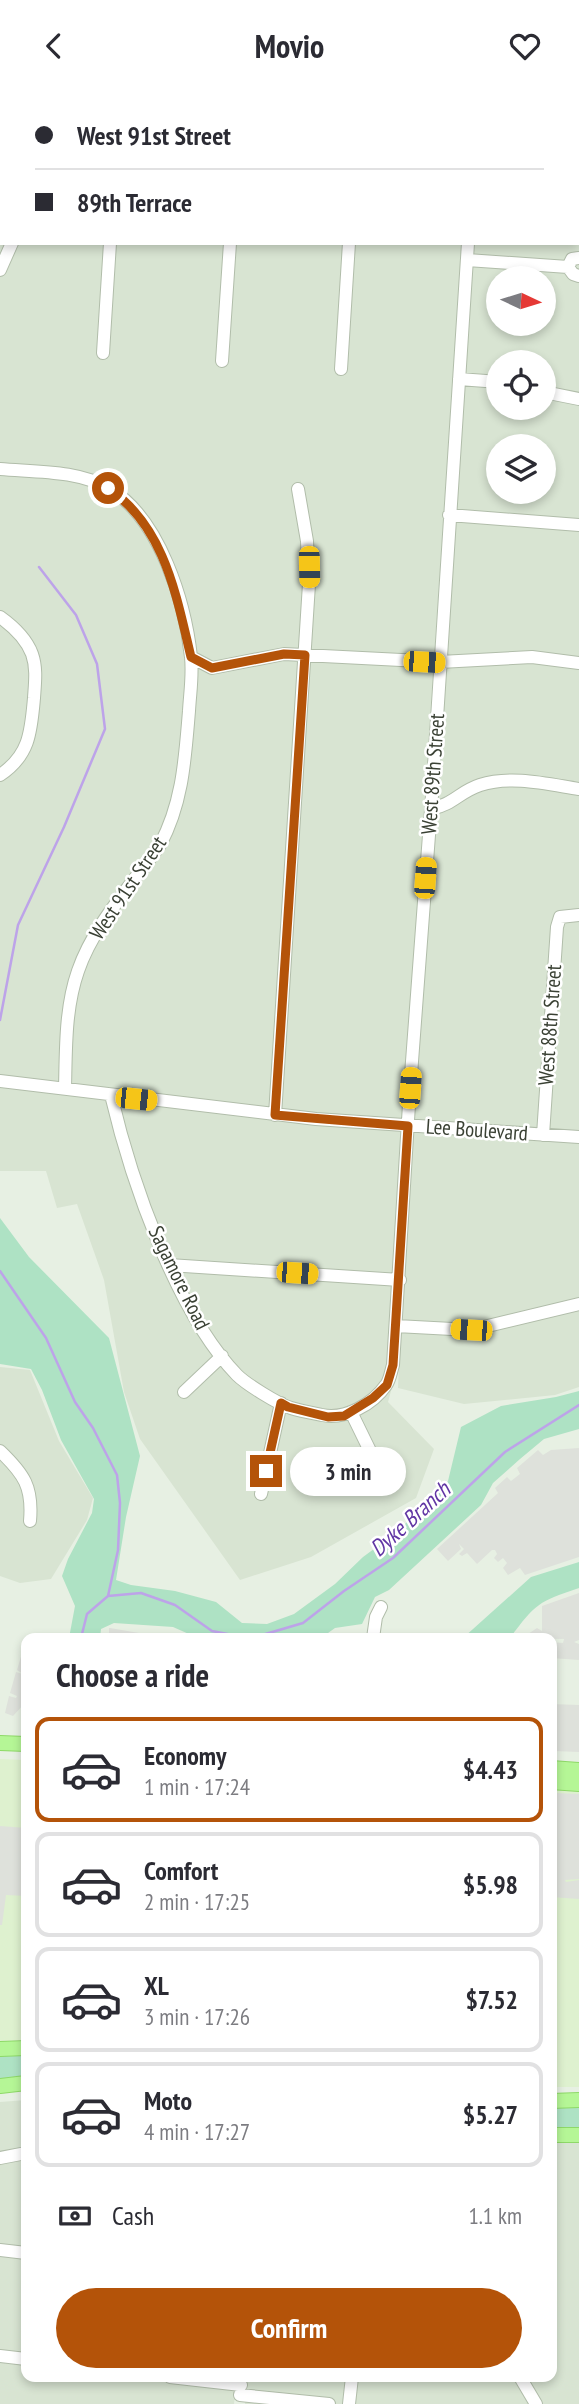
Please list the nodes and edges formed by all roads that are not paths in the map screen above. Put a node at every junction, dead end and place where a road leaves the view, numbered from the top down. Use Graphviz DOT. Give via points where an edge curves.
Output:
graph roads {
  1 [pos="11,245"];
  2 [pos="110,245"];
  3 [pos="230,245"];
  4 [pos="349,245"];
  5 [pos="468,245"];
  6 [pos="579,258"];
  7 [pos="467,260"];
  8 [pos="568,267"];
  9 [pos="0,270"];
  10 [pos="579,275"];
  11 [pos="103,353"];
  12 [pos="222,361"];
  13 [pos="341,369"];
  14 [pos="459,379"];
  15 [pos="486,381"];
  16 [pos="556,394"];
  17 [pos="579,399"];
  18 [pos="0,469"];
  19 [pos="298,489"];
  20 [pos="449,515"];
  21 [pos="579,525"];
  22 [pos="0,617"];
  23 [pos="305,655"];
  24 [pos="191,657"];
  25 [pos="440,662"];
  26 [pos="579,663"];
  27 [pos="212,668"];
  28 [pos="192,687"];
  29 [pos="0,775"];
  30 [pos="579,789"];
  31 [pos="432,795"];
  32 [pos="460,795"];
  33 [pos="431,809"];
  34 [pos="579,915"];
  35 [pos="0,1081"];
  36 [pos="65,1088"];
  37 [pos="111,1095"];
  38 [pos="275,1115"];
  39 [pos="408,1126"];
  40 [pos="543,1135"];
  41 [pos="579,1137"];
  42 [pos="169,1265"];
  43 [pos="400,1280"];
  44 [pos="579,1304"];
  45 [pos="396,1326"];
  46 [pos="222,1356"];
  47 [pos="184,1392"];
  48 [pos="281,1403"];
  49 [pos="351,1412"];
  50 [pos="0,1451"];
  51 [pos="374,1458"];
  52 [pos="261,1494"];
  53 [pos="30,1521"];
  54 [pos="381,1607"];
  55 [pos="374,1633"];
  56 [pos="0,1743"];
  57 [pos="21,1744"];
  58 [pos="557,1768"];
  59 [pos="579,1770"];
  60 [pos="557,1782"];
  61 [pos="579,1784"];
  62 [pos="21,2048"];
  63 [pos="0,2049"];
  64 [pos="21,2084"];
  65 [pos="0,2086"];
  66 [pos="579,2100"];
  67 [pos="557,2101"];
  68 [pos="557,2135"];
  69 [pos="579,2135"];
  70 [pos="21,2154"];
  71 [pos="0,2158"];
  72 [pos="0,2250"];
  73 [pos="21,2252"];
  74 [pos="0,2355"];
  75 [pos="21,2358"];
  76 [pos="197,2382"];
  77 [pos="351,2382"];
  78 [pos="523,2382"];
  79 [pos="240,2390"];
  80 [pos="329,2404"];
  81 [pos="349,2404"];
  82 [pos="536,2404"];
  1 -- 9 [label="street"];
  2 -- 11 [label="street"];
  3 -- 12 [label="street"];
  4 -- 13 [label="street"];
  5 -- 7 [label="street, West 89th Street"];
  6 -- 8 [label="street" via="572,259"];
  7 -- 8 [label="street"];
  7 -- 14 [label="street, West 89th Street"];
  8 -- 10 [label="street"];
  14 -- 15 [label="street"];
  14 -- 20 [label="street, West 89th Street"];
  16 -- 17 [label="street"];
  18 -- 24 [label="street, West 91st Street" via="89,479 132,508 165,560"];
  19 -- 23 [label="street" via="309,567"];
  20 -- 21 [label="street"];
  20 -- 25 [label="street, West 89th Street"];
  22 -- 29 [label="street" via="27,643 35,681 28,742"];
  23 -- 25 [label="street"];
  23 -- 27 [label="street" via="284,654"];
  23 -- 38 [label="street"];
  24 -- 27 [label="street"];
  24 -- 28 [label="street, West 91st Street"];
  25 -- 26 [label="street" via="532,657"];
  25 -- 31 [label="street, West 89th Street"];
  27 -- 28 [label="street"];
  28 -- 36 [label="street, West 91st Street" via="181,793 167,830 98,932 79,969 69,1009"];
  30 -- 32 [label="street" via="501,780"];
  31 -- 32 [label="street"];
  31 -- 33 [label="street, West 89th Street"];
  32 -- 33 [label="street" via="450,804"];
  33 -- 39 [label="street, West 89th Street"];
  34 -- 40 [label="street, West 88th Street" via="560,917 557,927"];
  35 -- 36 [label="street, Lee Boulevard"];
  36 -- 37 [label="street, Lee Boulevard"];
  37 -- 38 [label="street, Lee Boulevard"];
  37 -- 42 [label="street, Sagamore Road"];
  38 -- 39 [label="street, Lee Boulevard"];
  39 -- 40 [label="street, Lee Boulevard"];
  39 -- 43 [label="street, West 89th Street"];
  40 -- 41 [label="street, Lee Boulevard"];
  42 -- 43 [label="street"];
  42 -- 46 [label="street, Sagamore Road" via="197,1324"];
  43 -- 45 [label="street, West 89th Street"];
  44 -- 45 [label="street" via="471,1330"];
  45 -- 49 [label="street, West 89th Street" via="387,1385"];
  46 -- 47 [label="street"];
  46 -- 48 [label="street, Sagamore Road" via="238,1376"];
  48 -- 49 [label="street, Sagamore Road" via="328,1417"];
  48 -- 52 [label="street"];
  49 -- 51 [label="street"];
  50 -- 53 [label="street" via="26,1481 32,1497"];
  54 -- 55 [label="street"];
  56 -- 57 [label="main road"];
  58 -- 59 [label="main road"];
  60 -- 61 [label="main road"];
  62 -- 63 [label="main road"];
  64 -- 65 [label="main road"];
  66 -- 67 [label="main road"];
  68 -- 69 [label="main road"];
  70 -- 71 [label="street"];
  72 -- 73 [label="street"];
  74 -- 75 [label="street"];
  76 -- 79 [label="street"];
  77 -- 81 [label="street"];
  78 -- 82 [label="street"];
  79 -- 80 [label="street"];
}
